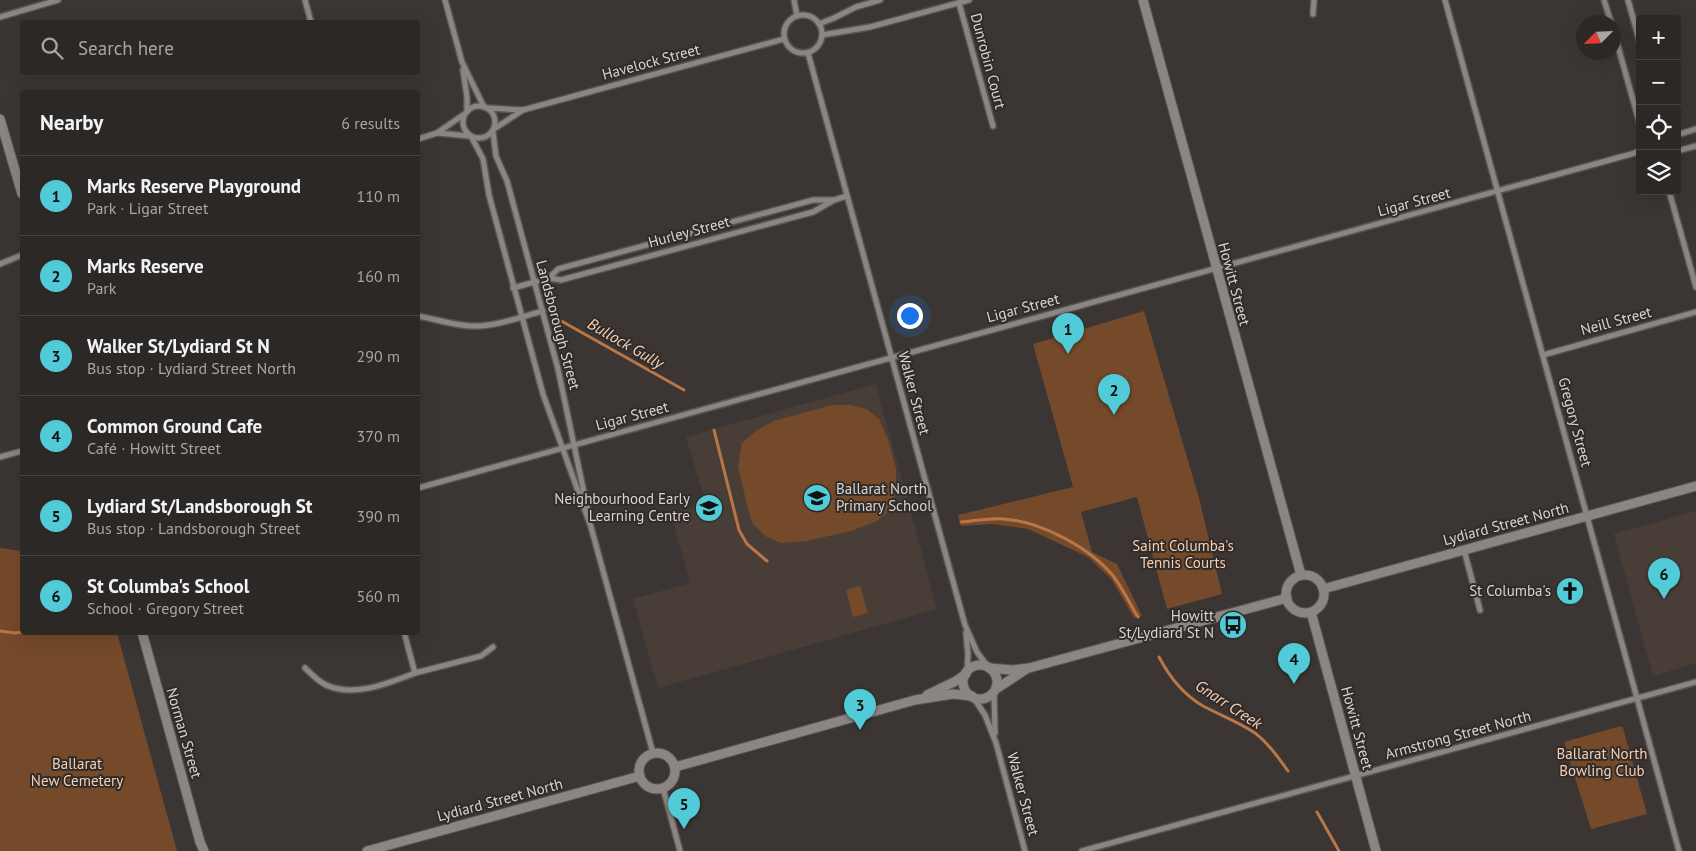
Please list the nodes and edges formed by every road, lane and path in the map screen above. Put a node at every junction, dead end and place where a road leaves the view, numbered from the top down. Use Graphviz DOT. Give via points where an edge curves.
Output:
graph roads {
  1 [pos="58,0"];
  2 [pos="305,0"];
  3 [pos="445,0"];
  4 [pos="794,0"];
  5 [pos="880,0"];
  6 [pos="969,0"];
  7 [pos="1142,0"];
  8 [pos="1314,0"];
  9 [pos="1445,0"];
  10 [pos="1604,0"];
  11 [pos="1628,0"];
  12 [pos="959,3"];
  13 [pos="1313,14"];
  14 [pos="1609,15"];
  15 [pos="797,16"];
  16 [pos="0,17"];
  17 [pos="310,20"];
  18 [pos="819,24"];
  19 [pos="1636,29"];
  20 [pos="822,35"];
  21 [pos="784,39"];
  22 [pos="808,52"];
  23 [pos="1621,57"];
  24 [pos="462,62"];
  25 [pos="485,107"];
  26 [pos="524,110"];
  27 [pos="1636,111"];
  28 [pos="466,113"];
  29 [pos="0,119"];
  30 [pos="993,126"];
  31 [pos="1696,129"];
  32 [pos="493,130"];
  33 [pos="437,133"];
  34 [pos="1681,133"];
  35 [pos="471,137"];
  36 [pos="420,138"];
  37 [pos="1696,146"];
  38 [pos="1681,150"];
  39 [pos="1636,154"];
  40 [pos="20,187"];
  41 [pos="1498,191"];
  42 [pos="1670,195"];
  43 [pos="847,196"];
  44 [pos="834,200"];
  45 [pos="20,255"];
  46 [pos="0,264"];
  47 [pos="1216,269"];
  48 [pos="549,278"];
  49 [pos="535,282"];
  50 [pos="1696,287"];
  51 [pos="513,288"];
  52 [pos="543,311"];
  53 [pos="1696,312"];
  54 [pos="420,316"];
  55 [pos="521,317"];
  56 [pos="1543,354"];
  57 [pos="892,357"];
  58 [pos="574,445"];
  59 [pos="562,448"];
  60 [pos="20,452"];
  61 [pos="0,457"];
  62 [pos="1696,486"];
  63 [pos="420,487"];
  64 [pos="1587,516"];
  65 [pos="591,527"];
  66 [pos="1464,550"];
  67 [pos="1301,576"];
  68 [pos="1323,590"];
  69 [pos="1287,598"];
  70 [pos="1480,610"];
  71 [pos="1311,612"];
  72 [pos="965,625"];
  73 [pos="143,635"];
  74 [pos="405,635"];
  75 [pos="493,646"];
  76 [pos="989,667"];
  77 [pos="305,668"];
  78 [pos="1029,668"];
  79 [pos="967,672"];
  80 [pos="415,674"];
  81 [pos="1696,682"];
  82 [pos="995,690"];
  83 [pos="972,696"];
  84 [pos="1637,699"];
  85 [pos="915,700"];
  86 [pos="996,743"];
  87 [pos="653,753"];
  88 [pos="675,767"];
  89 [pos="640,776"];
  90 [pos="1355,776"];
  91 [pos="663,788"];
  92 [pos="202,848"];
  93 [pos="367,851"];
  94 [pos="680,851"];
  95 [pos="1025,851"];
  96 [pos="1082,851"];
  97 [pos="1376,851"];
  98 [pos="1679,851"];
  1 -- 16 [label="street"];
  2 -- 17 [label="street"];
  3 -- 24 [label="street"];
  4 -- 15 [label="street"];
  5 -- 18 [label="street"];
  6 -- 12 [label="street"];
  7 -- 47 [label="street, Howitt Street"];
  8 -- 13 [label="street"];
  9 -- 41 [label="street, Gregory Street"];
  10 -- 14 [label="street"];
  11 -- 19 [label="street"];
  12 -- 20 [label="street" via="870,27"];
  12 -- 30 [label="street, Dunrobin Court"];
  15 -- 18 [label="street" via="809,16"];
  15 -- 21 [label="street" via="785,27"];
  18 -- 20 [label="street"];
  20 -- 22 [label="street" via="818,46"];
  21 -- 22 [label="street" via="791,49"];
  21 -- 26 [label="street, Havelock Street"];
  22 -- 43 [label="street, Walker Street"];
  23 -- 27 [label="street"];
  24 -- 25 [label="street"];
  24 -- 28 [label="street"];
  25 -- 26 [label="street, Havelock Street"];
  25 -- 28 [label="street" via="475,106"];
  25 -- 32 [label="street" via="494,115"];
  26 -- 32 [label="street, Havelock Street"];
  28 -- 33 [label="street"];
  28 -- 35 [label="street" via="462,124"];
  29 -- 40 [label="street"];
  31 -- 34 [label="street"];
  32 -- 35 [label="street" via="484,138"];
  32 -- 49 [label="street, Landsborough Street" via="496,156 507,181"];
  33 -- 35 [label="street"];
  33 -- 36 [label="street"];
  35 -- 51 [label="street, Landsborough Street" via="483,159"];
  37 -- 38 [label="street"];
  39 -- 41 [label="street, Ligar Street"];
  41 -- 47 [label="street, Ligar Street"];
  41 -- 56 [label="street, Gregory Street"];
  42 -- 50 [label="street"];
  43 -- 44 [label="street, Hurley Street"];
  43 -- 57 [label="street, Walker Street"];
  44 -- 48 [label="street, Hurley Street" via="813,212 561,280"];
  44 -- 48 [label="street, Hurley Street" via="815,199 558,269"];
  45 -- 46 [label="street"];
  47 -- 57 [label="street, Ligar Street"];
  47 -- 67 [label="street, Howitt Street"];
  48 -- 49 [label="street, Hurley Street"];
  49 -- 51 [label="street, Hurley Street"];
  49 -- 52 [label="street, Landsborough Street"];
  51 -- 55 [label="street, Landsborough Street"];
  52 -- 55 [label="street"];
  52 -- 58 [label="street, Landsborough Street"];
  53 -- 56 [label="street, Neill Street"];
  54 -- 55 [label="street" via="473,326"];
  55 -- 59 [label="street, Landsborough Street"];
  56 -- 64 [label="street, Gregory Street"];
  57 -- 58 [label="street, Ligar Street"];
  57 -- 72 [label="street, Walker Street"];
  58 -- 59 [label="street, Ligar Street"];
  58 -- 65 [label="street, Landsborough Street"];
  59 -- 63 [label="street, Ligar Street"];
  59 -- 65 [label="street, Landsborough Street"];
  60 -- 61 [label="street"];
  62 -- 64 [label="street, Lydiard Street North"];
  64 -- 66 [label="street, Lydiard Street North"];
  64 -- 84 [label="street, Gregory Street"];
  65 -- 87 [label="street, Landsborough Street"];
  66 -- 68 [label="street, Lydiard Street North"];
  66 -- 70 [label="street"];
  67 -- 68 [label="street" via="1317,580"];
  67 -- 69 [label="street" via="1290,582"];
  68 -- 71 [label="street" via="1321,603"];
  69 -- 71 [label="street" via="1294,609"];
  69 -- 78 [label="street"];
  71 -- 90 [label="street, Howitt Street"];
  72 -- 76 [label="street, Walker Street" via="977,652"];
  72 -- 79 [label="street, Walker Street"];
  73 -- 92 [label="street, Norman Street"];
  74 -- 80 [label="street"];
  75 -- 80 [label="street" via="481,656"];
  76 -- 78 [label="street"];
  76 -- 79 [label="street" via="978,666"];
  76 -- 82 [label="street" via="996,678"];
  77 -- 80 [label="street" via="327,686 345,690 390,683"];
  78 -- 82 [label="street"];
  79 -- 83 [label="street" via="964,686"];
  79 -- 85 [label="street" via="956,681"];
  81 -- 84 [label="street, Armstrong Street North"];
  82 -- 83 [label="street" via="984,698"];
  82 -- 86 [label="street, Walker Street"];
  83 -- 85 [label="street" via="956,694"];
  83 -- 86 [label="street, Walker Street" via="985,715"];
  84 -- 90 [label="street, Armstrong Street North"];
  84 -- 98 [label="street, Gregory Street"];
  85 -- 88 [label="street"];
  86 -- 95 [label="street, Walker Street"];
  87 -- 88 [label="street" via="666,755"];
  87 -- 89 [label="street" via="642,762"];
  88 -- 91 [label="street" via="673,780"];
  89 -- 91 [label="street" via="650,788"];
  89 -- 93 [label="street, Lydiard Street North"];
  90 -- 96 [label="street, Armstrong Street North"];
  90 -- 97 [label="street, Howitt Street"];
  91 -- 94 [label="street"];
}
